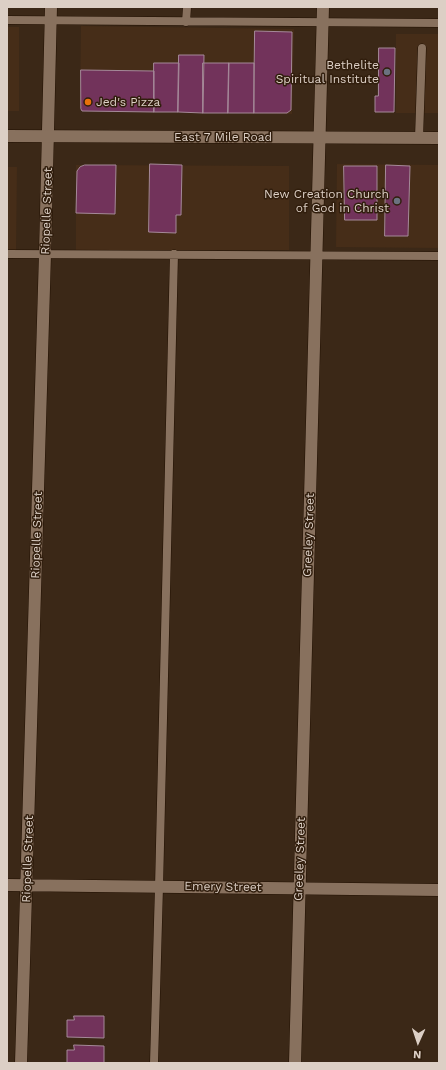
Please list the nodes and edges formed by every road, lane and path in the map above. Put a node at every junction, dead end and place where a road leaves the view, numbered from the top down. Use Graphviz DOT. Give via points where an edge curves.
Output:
graph roads {
  1 [pos="51,7"];
  2 [pos="187,7"];
  3 [pos="323,7"];
  4 [pos="7,20"];
  5 [pos="51,20"];
  6 [pos="186,22"];
  7 [pos="323,23"];
  8 [pos="439,23"];
  9 [pos="422,48"];
  10 [pos="7,136"];
  11 [pos="49,136"];
  12 [pos="319,138"];
  13 [pos="419,138"];
  14 [pos="439,138"];
  15 [pos="7,254"];
  16 [pos="46,254"];
  17 [pos="174,254"];
  18 [pos="316,255"];
  19 [pos="439,256"];
  20 [pos="7,884"];
  21 [pos="27,885"];
  22 [pos="159,887"];
  23 [pos="300,888"];
  24 [pos="439,890"];
  25 [pos="22,1063"];
  26 [pos="154,1063"];
  27 [pos="295,1063"];
  1 -- 5 [label="street, Riopelle Street"];
  2 -- 6 [label="lane"];
  3 -- 7 [label="street, Greeley Street"];
  4 -- 5 [label="lane"];
  5 -- 6 [label="lane"];
  5 -- 11 [label="street, Riopelle Street"];
  6 -- 7 [label="lane"];
  7 -- 8 [label="lane"];
  7 -- 12 [label="street, Greeley Street"];
  9 -- 13 [label="lane"];
  10 -- 11 [label="street, East 7 Mile Road"];
  11 -- 12 [label="street, East 7 Mile Road"];
  11 -- 16 [label="street, Riopelle Street"];
  12 -- 13 [label="street, East 7 Mile Road"];
  12 -- 18 [label="street, Greeley Street"];
  13 -- 14 [label="street, East 7 Mile Road"];
  15 -- 16 [label="lane"];
  16 -- 17 [label="lane"];
  16 -- 21 [label="street, Riopelle Street"];
  17 -- 18 [label="lane"];
  17 -- 22 [label="lane"];
  18 -- 19 [label="lane"];
  18 -- 23 [label="street, Greeley Street"];
  20 -- 21 [label="street, Emery Street"];
  21 -- 22 [label="street, Emery Street"];
  21 -- 25 [label="street, Riopelle Street"];
  22 -- 23 [label="street, Emery Street"];
  22 -- 26 [label="lane"];
  23 -- 24 [label="street, Emery Street"];
  23 -- 27 [label="street, Greeley Street"];
}
